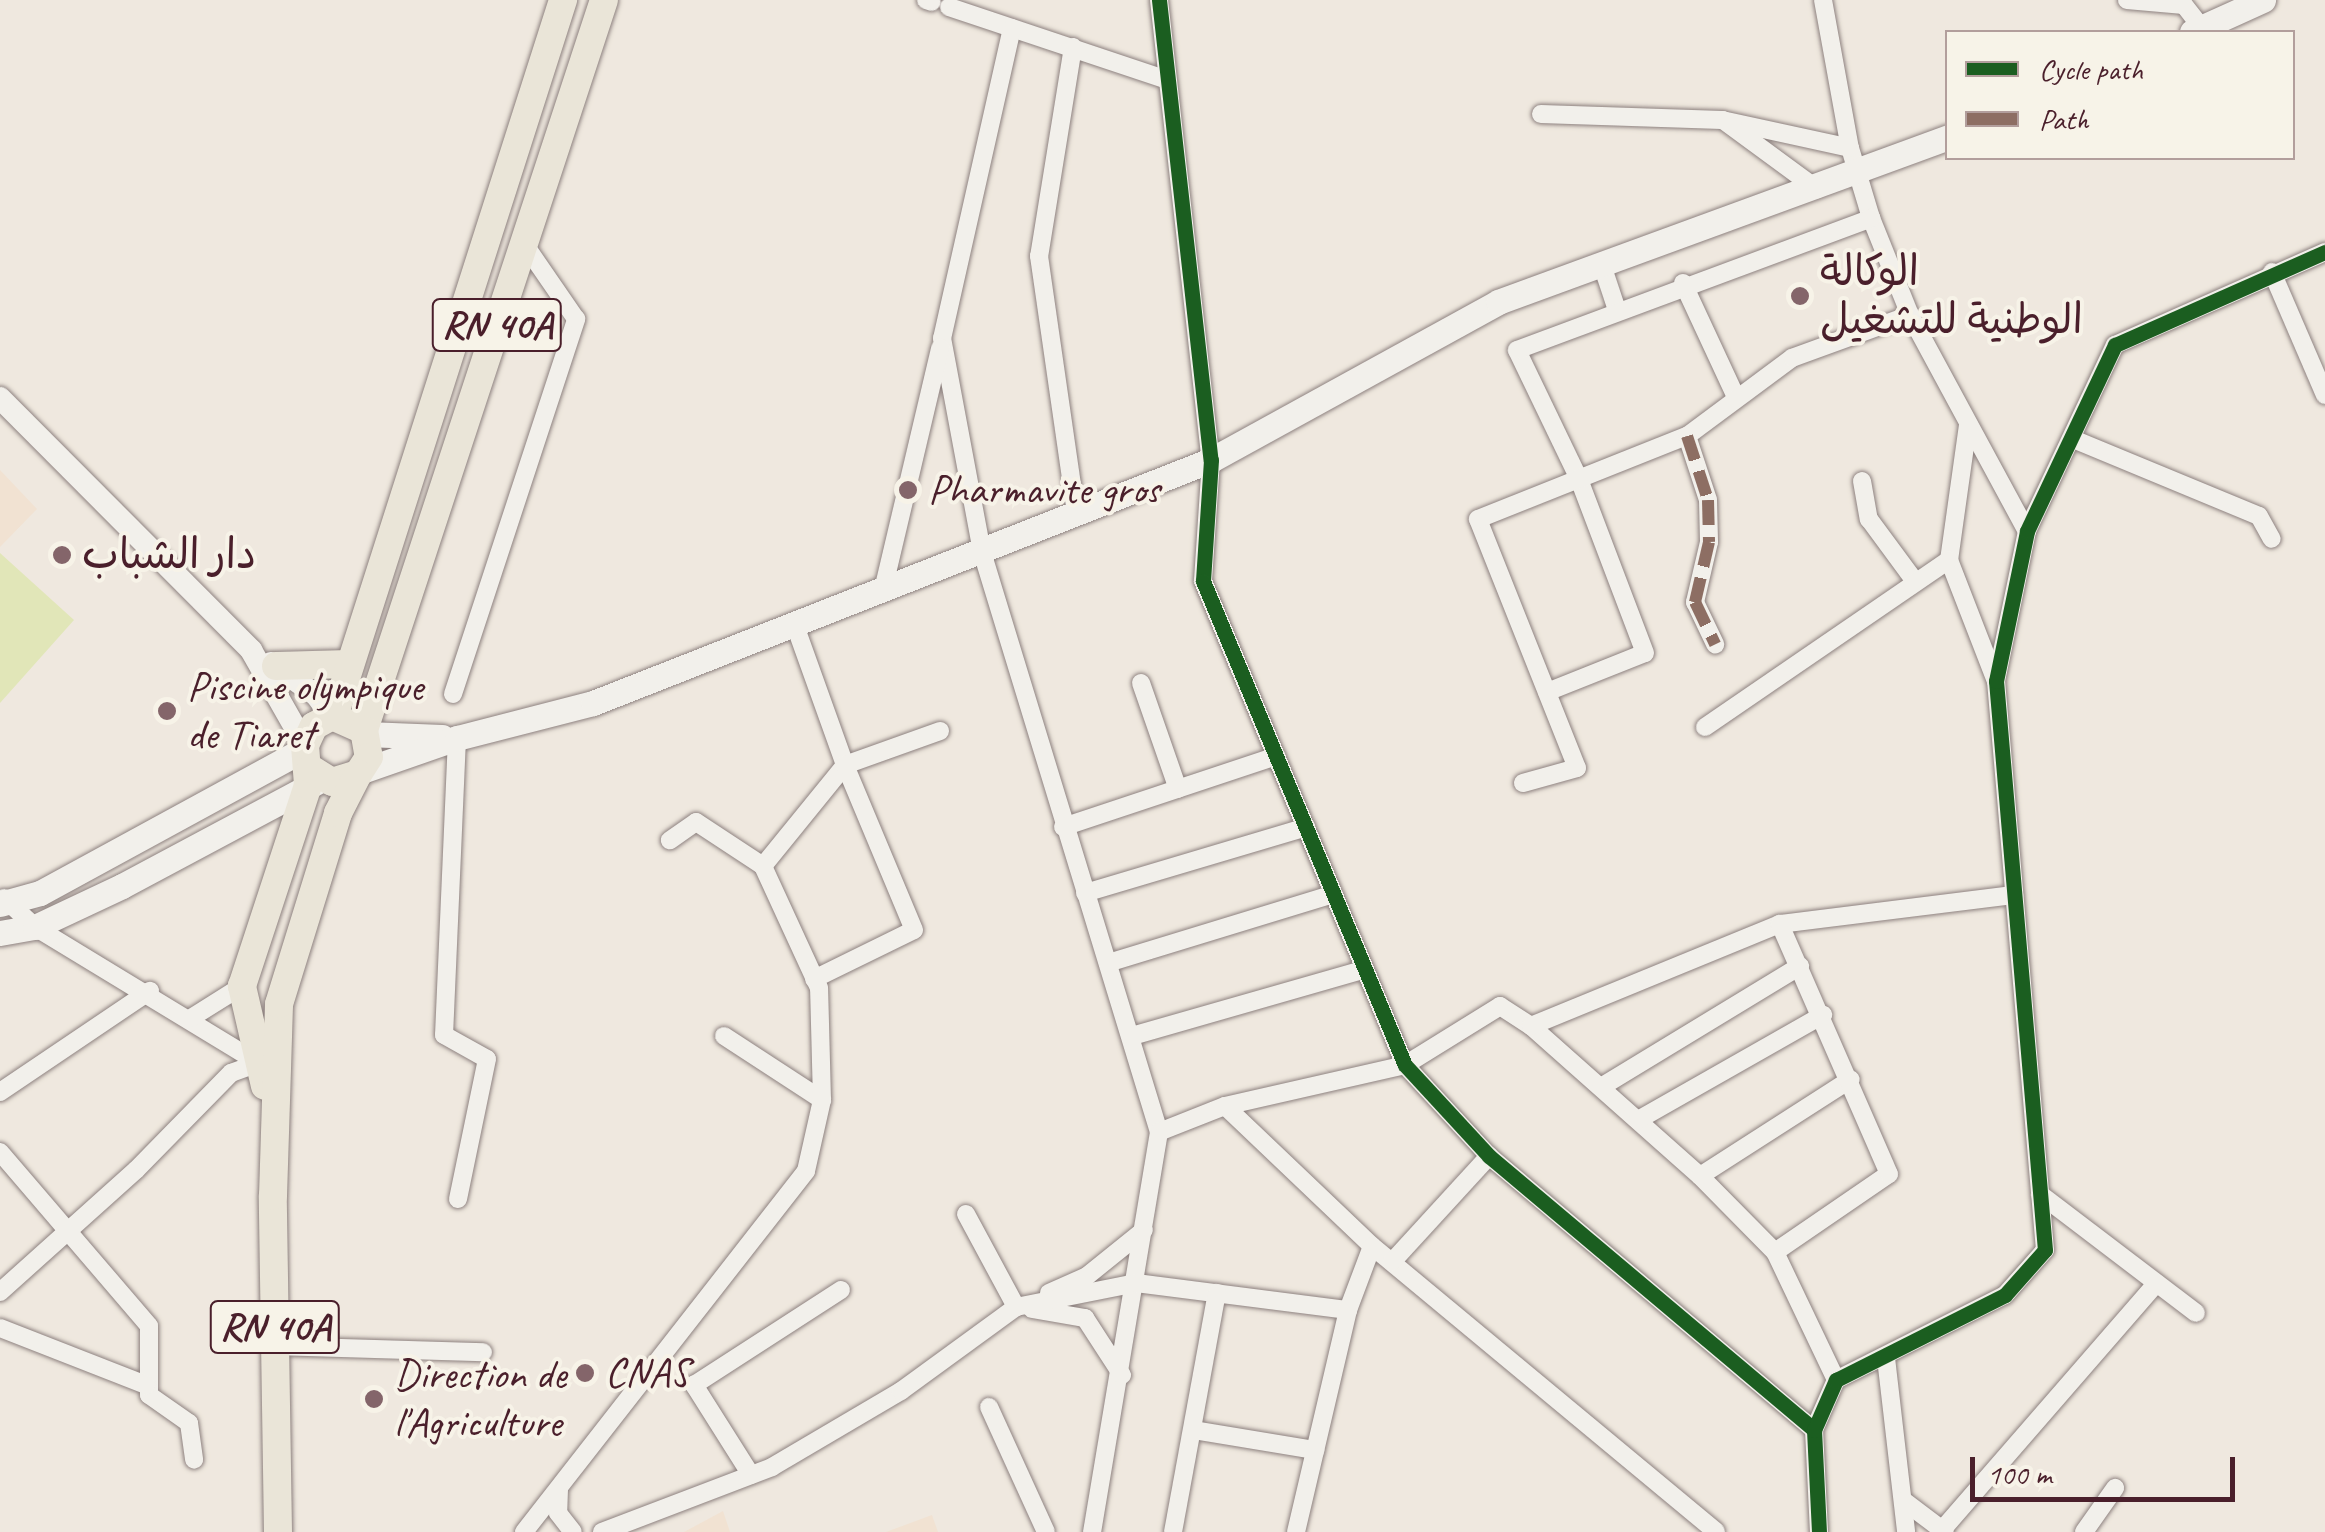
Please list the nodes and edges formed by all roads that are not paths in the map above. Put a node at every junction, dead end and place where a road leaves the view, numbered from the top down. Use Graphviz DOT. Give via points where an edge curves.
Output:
graph roads {
  1 [pos="563,0"];
  2 [pos="604,0"];
  3 [pos="1159,0"];
  4 [pos="1823,0"];
  5 [pos="2126,0"];
  6 [pos="2263,0"];
  7 [pos="939,2"];
  8 [pos="2184,3"];
  9 [pos="1012,28"];
  10 [pos="2197,30"];
  11 [pos="1073,47"];
  12 [pos="1167,80"];
  13 [pos="1541,114"];
  14 [pos="1722,120"];
  15 [pos="1945,137"];
  16 [pos="1850,148"];
  17 [pos="1858,175"];
  18 [pos="1818,189"];
  19 [pos="1871,218"];
  20 [pos="525,245"];
  21 [pos="2325,252"];
  22 [pos="1602,265"];
  23 [pos="2272,272"];
  24 [pos="1684,283"];
  25 [pos="1618,310"];
  26 [pos="1910,315"];
  27 [pos="942,338"];
  28 [pos="1735,395"];
  29 [pos="2325,395"];
  30 [pos="0,398"];
  31 [pos="1968,425"];
  32 [pos="1687,436"];
  33 [pos="2074,439"];
  34 [pos="1211,460"];
  35 [pos="1578,480"];
  36 [pos="1862,481"];
  37 [pos="1076,512"];
  38 [pos="2027,531"];
  39 [pos="2272,539"];
  40 [pos="982,552"];
  41 [pos="1950,560"];
  42 [pos="1914,580"];
  43 [pos="883,590"];
  44 [pos="795,625"];
  45 [pos="1714,644"];
  46 [pos="252,650"];
  47 [pos="349,664"];
  48 [pos="276,666"];
  49 [pos="1996,681"];
  50 [pos="1141,683"];
  51 [pos="1547,692"];
  52 [pos="453,694"];
  53 [pos="333,716"];
  54 [pos="1706,726"];
  55 [pos="940,731"];
  56 [pos="365,732"];
  57 [pos="456,738"];
  58 [pos="1276,756"];
  59 [pos="845,764"];
  60 [pos="310,765"];
  61 [pos="360,772"];
  62 [pos="1523,782"];
  63 [pos="1178,789"];
  64 [pos="1063,827"];
  65 [pos="1306,828"];
  66 [pos="670,840"];
  67 [pos="763,866"];
  68 [pos="1085,892"];
  69 [pos="1334,894"];
  70 [pos="2014,895"];
  71 [pos="3,900"];
  72 [pos="1780,924"];
  73 [pos="35,926"];
  74 [pos="0,933"];
  75 [pos="1108,963"];
  76 [pos="1800,966"];
  77 [pos="1365,969"];
  78 [pos="814,979"];
  79 [pos="242,986"];
  80 [pos="150,990"];
  81 [pos="1822,1015"];
  82 [pos="192,1018"];
  83 [pos="1531,1026"];
  84 [pos="724,1036"];
  85 [pos="1132,1036"];
  86 [pos="259,1063"];
  87 [pos="1406,1064"];
  88 [pos="1851,1079"];
  89 [pos="1601,1087"];
  90 [pos="0,1092"];
  91 [pos="822,1100"];
  92 [pos="1226,1106"];
  93 [pos="1638,1120"];
  94 [pos="274,1121"];
  95 [pos="1160,1132"];
  96 [pos="0,1152"];
  97 [pos="1489,1156"];
  98 [pos="1700,1176"];
  99 [pos="2040,1194"];
  100 [pos="458,1198"];
  101 [pos="966,1214"];
  102 [pos="70,1230"];
  103 [pos="1144,1230"];
  104 [pos="1372,1246"];
  105 [pos="1775,1252"];
  106 [pos="1392,1262"];
  107 [pos="1136,1283"];
  108 [pos="2156,1283"];
  109 [pos="842,1290"];
  110 [pos="0,1292"];
  111 [pos="1217,1293"];
  112 [pos="1016,1307"];
  113 [pos="1348,1310"];
  114 [pos="2196,1313"];
  115 [pos="0,1328"];
  116 [pos="275,1346"];
  117 [pos="483,1352"];
  118 [pos="1886,1358"];
  119 [pos="1122,1375"];
  120 [pos="1836,1380"];
  121 [pos="146,1385"];
  122 [pos="988,1407"];
  123 [pos="1194,1430"];
  124 [pos="1814,1430"];
  125 [pos="1315,1450"];
  126 [pos="194,1460"];
  127 [pos="750,1475"];
  128 [pos="559,1488"];
  129 [pos="2115,1488"];
  130 [pos="1904,1501"];
  131 [pos="1703,1529"];
  132 [pos="1944,1531"];
  133 [pos="278,1532"];
  134 [pos="524,1532"];
  135 [pos="573,1532"];
  136 [pos="602,1532"];
  137 [pos="1046,1532"];
  138 [pos="1092,1532"];
  139 [pos="1173,1532"];
  140 [pos="1296,1532"];
  141 [pos="1820,1532"];
  142 [pos="1906,1532"];
  143 [pos="2084,1532"];
  1 -- 47 [label="main road, RN 40A"];
  2 -- 20 [label="main road, RN 40A"];
  3 -- 12 [label="street"];
  4 -- 16 [label="street"];
  5 -- 8 [label="street"];
  6 -- 10 [label="main road"];
  7 -- 9 [label="street"];
  8 -- 10 [label="street"];
  9 -- 11 [label="street"];
  9 -- 27 [label="street"];
  11 -- 12 [label="street"];
  11 -- 37 [label="street" via="1039,256"];
  12 -- 34 [label="street"];
  13 -- 14 [label="street"];
  14 -- 16 [label="street"];
  14 -- 18 [label="street"];
  15 -- 17 [label="main road"];
  16 -- 17 [label="street"];
  17 -- 18 [label="main road"];
  17 -- 19 [label="street"];
  18 -- 22 [label="main road"];
  19 -- 24 [label="street"];
  19 -- 26 [label="street"];
  20 -- 52 [label="street" via="576,319"];
  20 -- 56 [label="main road, RN 40A"];
  21 -- 23 [label="street"];
  22 -- 25 [label="street"];
  22 -- 34 [label="main road" via="1498,302 1324,404"];
  23 -- 29 [label="street"];
  23 -- 33 [label="street" via="2115,345"];
  24 -- 25 [label="street"];
  24 -- 28 [label="street"];
  25 -- 35 [label="street" via="1518,350"];
  26 -- 28 [label="street" via="1792,358"];
  26 -- 31 [label="street"];
  27 -- 40 [label="street"];
  27 -- 43 [label="street"];
  28 -- 32 [label="street"];
  30 -- 46 [label="street"];
  31 -- 38 [label="street"];
  31 -- 41 [label="street"];
  32 -- 35 [label="street"];
  32 -- 45 [label="street" via="1708,500 1709,542 1695,602"];
  33 -- 38 [label="street"];
  33 -- 39 [label="street" via="2258,516"];
  34 -- 37 [label="main road"];
  34 -- 58 [label="street" via="1203,580"];
  35 -- 51 [label="street" via="1645,653"];
  35 -- 51 [label="street" via="1478,519"];
  36 -- 42 [label="street" via="1869,519"];
  37 -- 40 [label="main road"];
  38 -- 49 [label="street"];
  40 -- 43 [label="main road"];
  40 -- 64 [label="street"];
  41 -- 42 [label="street"];
  41 -- 49 [label="street"];
  42 -- 54 [label="street"];
  43 -- 44 [label="main road"];
  44 -- 57 [label="main road" via="593,703"];
  44 -- 59 [label="street"];
  46 -- 48 [label="street"];
  46 -- 60 [label="street"];
  47 -- 48 [label="main road"];
  47 -- 53 [label="main road, RN 40A"];
  48 -- 53 [label="street" via="316,694"];
  49 -- 70 [label="street"];
  50 -- 63 [label="street"];
  51 -- 62 [label="street" via="1576,768"];
  53 -- 56 [label="main road"];
  53 -- 60 [label="main road" via="314,726"];
  55 -- 59 [label="street"];
  56 -- 57 [label="main road"];
  56 -- 61 [label="main road" via="370,749"];
  57 -- 61 [label="main road"];
  57 -- 100 [label="street" via="444,1035 487,1059"];
  58 -- 63 [label="street"];
  58 -- 65 [label="street"];
  59 -- 67 [label="street"];
  59 -- 78 [label="street" via="914,930"];
  60 -- 61 [label="main road" via="341,782"];
  60 -- 71 [label="main road"];
  60 -- 73 [label="main road"];
  60 -- 79 [label="main road"];
  61 -- 94 [label="main road, RN 40A" via="338,813 279,1004"];
  63 -- 64 [label="street"];
  64 -- 68 [label="street"];
  65 -- 68 [label="street"];
  65 -- 69 [label="street"];
  66 -- 67 [label="street" via="696,822"];
  67 -- 78 [label="street"];
  68 -- 75 [label="street"];
  69 -- 75 [label="street"];
  69 -- 77 [label="street"];
  70 -- 72 [label="street"];
  70 -- 99 [label="street"];
  71 -- 73 [label="street"];
  72 -- 76 [label="street"];
  72 -- 83 [label="street"];
  73 -- 74 [label="main road"];
  73 -- 80 [label="street"];
  75 -- 85 [label="street"];
  76 -- 81 [label="street"];
  76 -- 89 [label="street"];
  77 -- 85 [label="street"];
  77 -- 87 [label="street"];
  78 -- 91 [label="street"];
  79 -- 82 [label="street"];
  79 -- 86 [label="main road, RN 40A"];
  80 -- 82 [label="street"];
  80 -- 90 [label="street"];
  81 -- 88 [label="street"];
  81 -- 93 [label="street"];
  82 -- 86 [label="street"];
  83 -- 87 [label="street" via="1500,1006"];
  83 -- 89 [label="street"];
  84 -- 91 [label="street"];
  85 -- 95 [label="street"];
  86 -- 94 [label="main road, RN 40A"];
  86 -- 102 [label="street" via="230,1074"];
  87 -- 92 [label="street"];
  87 -- 97 [label="street"];
  88 -- 98 [label="street"];
  88 -- 105 [label="street" via="1889,1174"];
  89 -- 93 [label="street"];
  91 -- 128 [label="street" via="806,1171"];
  92 -- 95 [label="street"];
  92 -- 104 [label="street"];
  93 -- 98 [label="street"];
  94 -- 116 [label="main road, RN 40A"];
  95 -- 103 [label="street"];
  96 -- 102 [label="street"];
  97 -- 106 [label="street"];
  97 -- 124 [label="street"];
  98 -- 105 [label="street"];
  99 -- 108 [label="street"];
  99 -- 118 [label="street" via="2044,1250 2005,1295"];
  101 -- 112 [label="street"];
  102 -- 110 [label="street"];
  102 -- 121 [label="street" via="148,1326 154,1343"];
  103 -- 107 [label="street"];
  103 -- 112 [label="street" via="1087,1276"];
  104 -- 106 [label="street"];
  104 -- 113 [label="street"];
  105 -- 120 [label="street"];
  106 -- 131 [label="street"];
  107 -- 111 [label="street"];
  107 -- 112 [label="street"];
  107 -- 119 [label="street"];
  108 -- 114 [label="street"];
  108 -- 132 [label="street"];
  109 -- 127 [label="street" via="694,1385"];
  111 -- 113 [label="street"];
  111 -- 123 [label="street"];
  112 -- 119 [label="street" via="1085,1318"];
  112 -- 127 [label="street" via="900,1391"];
  113 -- 125 [label="street"];
  115 -- 121 [label="street"];
  116 -- 117 [label="street"];
  116 -- 133 [label="main road, RN 40A"];
  118 -- 120 [label="street"];
  118 -- 130 [label="street"];
  119 -- 138 [label="street"];
  120 -- 124 [label="street"];
  121 -- 126 [label="street" via="148,1395 189,1424"];
  122 -- 137 [label="street"];
  123 -- 125 [label="street"];
  123 -- 139 [label="street"];
  124 -- 141 [label="street"];
  125 -- 140 [label="street"];
  127 -- 136 [label="street"];
  128 -- 134 [label="street"];
  128 -- 135 [label="street" via="558,1513"];
  129 -- 143 [label="street"];
  130 -- 132 [label="street"];
  130 -- 142 [label="street"];
}
